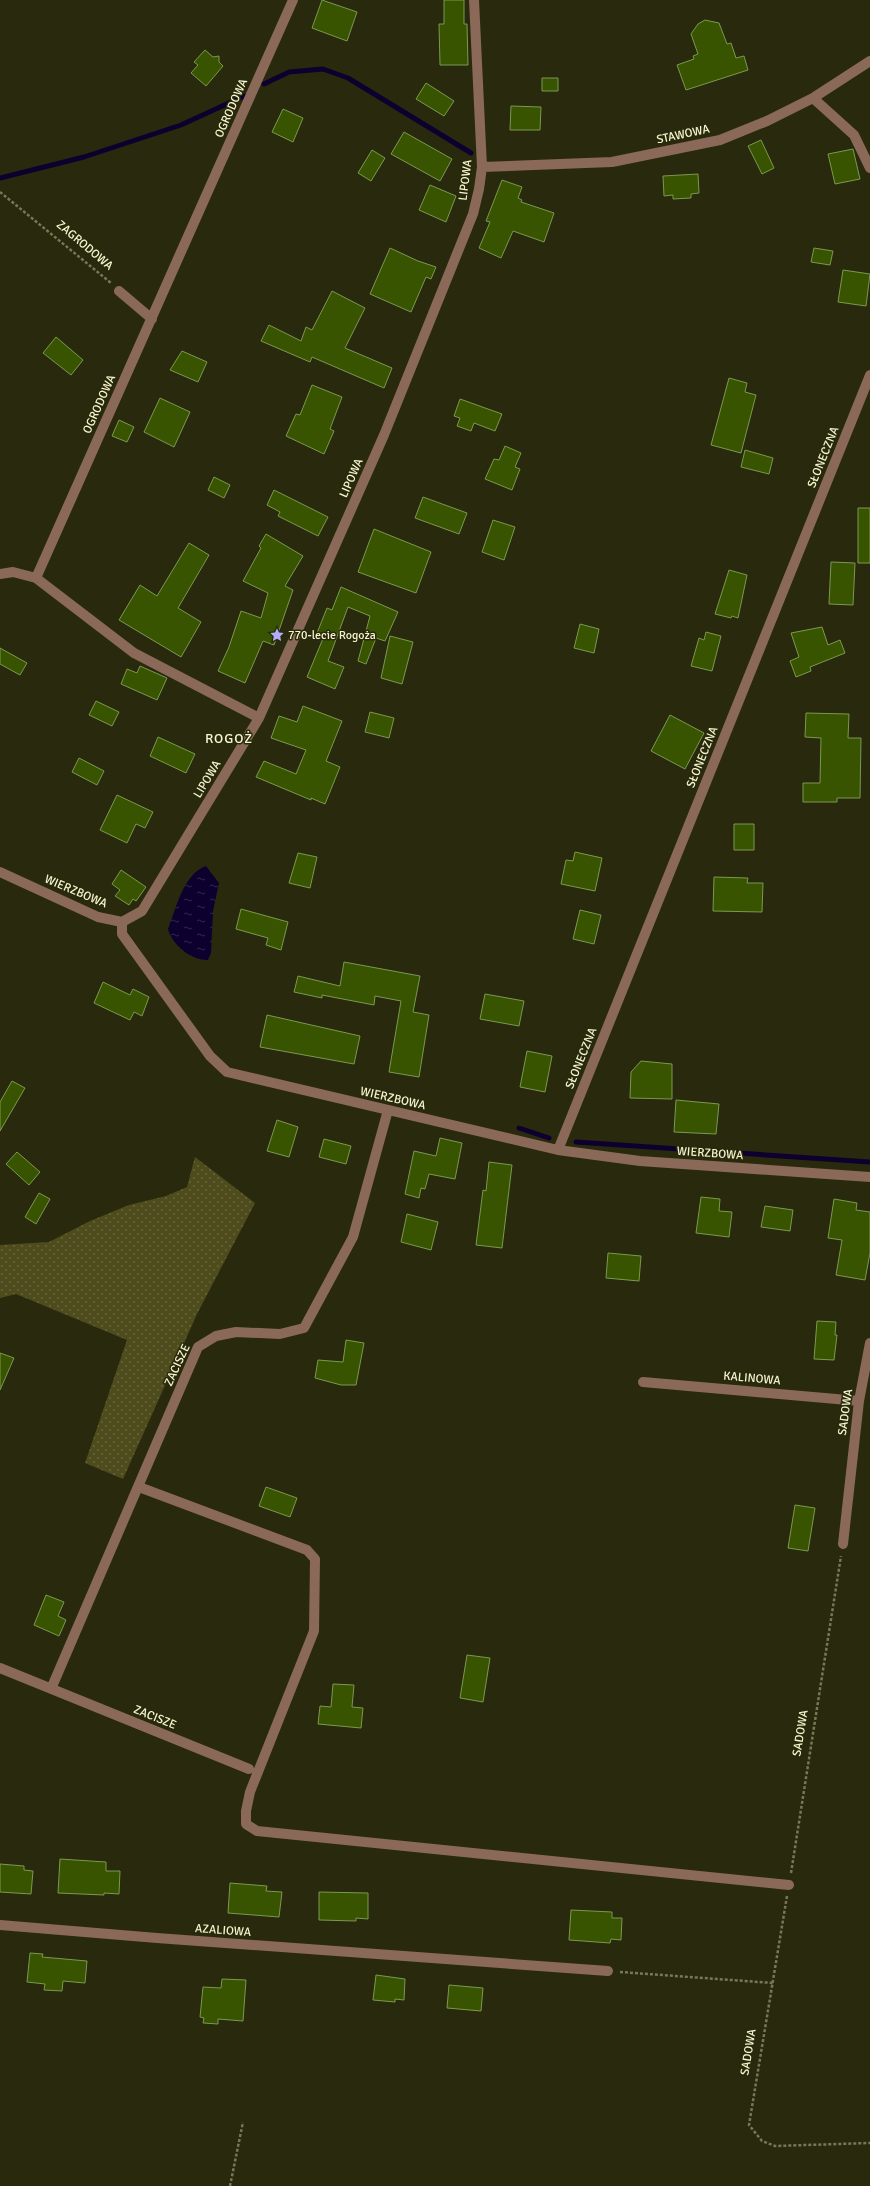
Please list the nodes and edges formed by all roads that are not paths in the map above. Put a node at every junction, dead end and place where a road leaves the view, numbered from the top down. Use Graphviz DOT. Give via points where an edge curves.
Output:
graph roads {
  1 [pos="293,0"];
  2 [pos="474,0"];
  3 [pos="870,61"];
  4 [pos="813,98"];
  5 [pos="482,167"];
  6 [pos="870,168"];
  7 [pos="120,291"];
  8 [pos="152,319"];
  9 [pos="870,375"];
  10 [pos="0,574"];
  11 [pos="36,578"];
  12 [pos="259,718"];
  13 [pos="0,872"];
  14 [pos="122,922"];
  15 [pos="388,1110"];
  16 [pos="558,1150"];
  17 [pos="870,1177"];
  18 [pos="870,1343"];
  19 [pos="643,1382"];
  20 [pos="859,1401"];
  21 [pos="138,1487"];
  22 [pos="843,1544"];
  23 [pos="0,1668"];
  24 [pos="51,1689"];
  25 [pos="249,1769"];
  26 [pos="789,1885"];
  27 [pos="0,1925"];
  28 [pos="608,1971"];
  1 -- 8 [label="street, OGRODOWA"];
  2 -- 5 [label="street, LIPOWA"];
  3 -- 4 [label="street, STAWOWA"];
  4 -- 5 [label="street, STAWOWA" via="767,121 720,140 612,162"];
  4 -- 6 [label="street" via="854,134"];
  5 -- 12 [label="street, LIPOWA" via="473,214 390,420"];
  7 -- 8 [label="street"];
  8 -- 11 [label="street, OGRODOWA"];
  9 -- 16 [label="street, SŁONECZNA"];
  10 -- 11 [label="street" via="13,572"];
  11 -- 12 [label="street" via="134,653"];
  12 -- 14 [label="street, LIPOWA" via="142,911"];
  13 -- 14 [label="street, WIERZBOWA" via="98,917"];
  14 -- 15 [label="street, WIERZBOWA" via="122,934 210,1056 227,1072"];
  15 -- 16 [label="street, WIERZBOWA"];
  15 -- 21 [label="street, ZACISZE" via="354,1237 304,1328 280,1334 236,1332 216,1336 198,1347"];
  16 -- 17 [label="street, WIERZBOWA" via="640,1161"];
  18 -- 20 [label="street, SADOWA"];
  19 -- 20 [label="street, KALINOWA"];
  20 -- 22 [label="street, SADOWA"];
  21 -- 24 [label="street, ZACISZE"];
  21 -- 26 [label="street" via="307,1550 315,1559 314,1630 250,1792 246,1824 257,1831"];
  23 -- 24 [label="street, ZACISZE"];
  24 -- 25 [label="street, ZACISZE"];
  27 -- 28 [label="street, AZALIOWA"];
}
